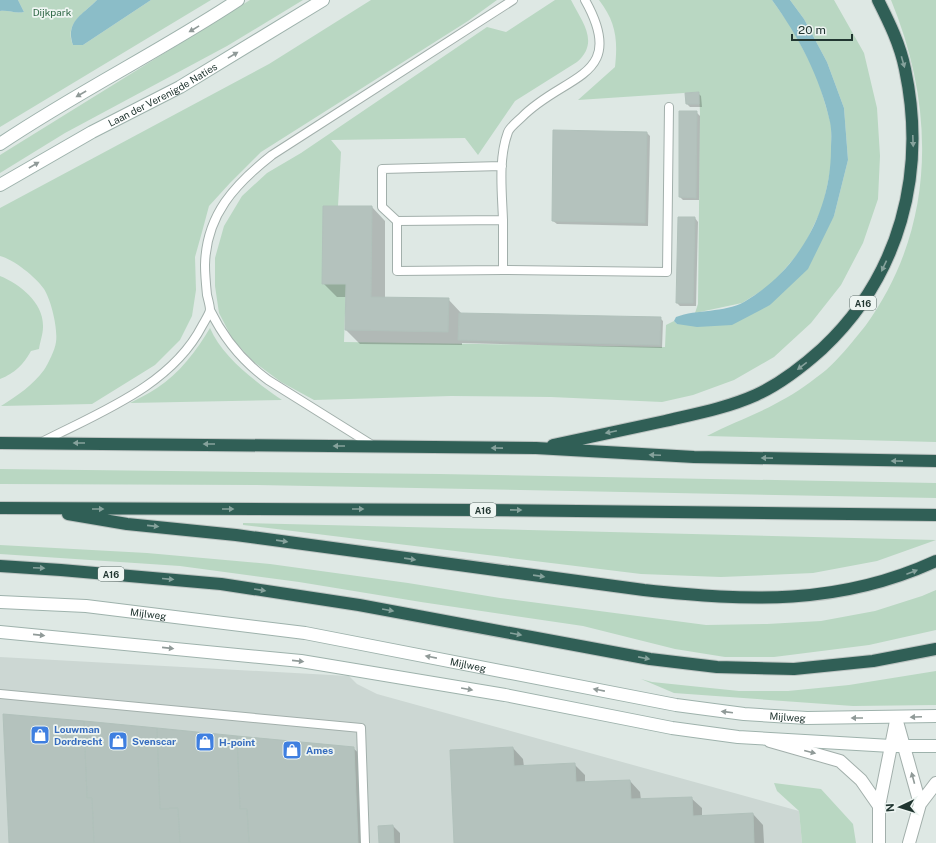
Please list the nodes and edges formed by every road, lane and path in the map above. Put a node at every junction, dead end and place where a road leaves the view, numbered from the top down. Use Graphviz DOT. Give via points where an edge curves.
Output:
graph roads {
  1 [pos="238,0"];
  2 [pos="323,0"];
  3 [pos="513,0"];
  4 [pos="584,0"];
  5 [pos="878,0"];
  6 [pos="669,107"];
  7 [pos="0,144"];
  8 [pos="502,166"];
  9 [pos="0,185"];
  10 [pos="503,220"];
  11 [pos="397,221"];
  12 [pos="503,270"];
  13 [pos="210,310"];
  14 [pos="0,443"];
  15 [pos="41,443"];
  16 [pos="373,446"];
  17 [pos="536,448"];
  18 [pos="936,461"];
  19 [pos="0,508"];
  20 [pos="31,508"];
  21 [pos="936,515"];
  22 [pos="936,561"];
  23 [pos="0,566"];
  24 [pos="0,602"];
  25 [pos="0,632"];
  26 [pos="936,649"];
  27 [pos="0,694"];
  28 [pos="936,716"];
  29 [pos="896,718"];
  30 [pos="759,738"];
  31 [pos="904,745"];
  32 [pos="891,746"];
  33 [pos="936,746"];
  34 [pos="936,783"];
  35 [pos="920,804"];
  36 [pos="879,806"];
  37 [pos="365,843"];
  38 [pos="879,843"];
  39 [pos="909,843"];
  1 -- 7 [label="main road, one-way" via="194,29"];
  9 -- 2 [label="main road, Laan der Verenigde Naties, one-way" via="92,132 180,87"];
  3 -- 13 [label="lane" via="279,151 251,172 231,192 208,237 205,266"];
  4 -- 8 [label="lane" via="600,37 600,48 595,63 585,73 534,105 508,131"];
  5 -- 17 [label="highway, A16, one-way" via="895,34 905,68 913,136 912,170 904,212 888,257 878,280 854,316 804,365 755,396 690,415"];
  6 -- 12 [label="lane" via="667,272"];
  8 -- 10 [label="lane"];
  8 -- 11 [label="lane" via="382,169 382,207"];
  10 -- 11 [label="lane"];
  10 -- 12 [label="lane"];
  11 -- 12 [label="lane" via="397,271"];
  13 -- 15 [label="lane" via="188,348 162,374 130,395"];
  13 -- 16 [label="lane" via="231,347 253,369"];
  14 -- 15 [label="highway, A16"];
  16 -- 15 [label="highway, A16, one-way"];
  17 -- 16 [label="highway, A16, one-way"];
  18 -- 17 [label="highway, A16, one-way" via="694,457"];
  19 -- 20 [label="highway, A16"];
  20 -- 21 [label="highway, A16, one-way"];
  20 -- 22 [label="highway, A16, one-way" via="127,524 236,535 708,597 787,598 826,594 888,581"];
  23 -- 26 [label="highway, A16, one-way" via="221,584 359,605 650,659 717,667 794,669 873,661"];
  29 -- 24 [label="main road, Mijlweg, one-way" via="807,718 744,714 676,705 304,633 86,606"];
  25 -- 30 [label="main road, one-way" via="301,661 497,694 672,728 738,738"];
  27 -- 37 [label="lane" via="361,728"];
  28 -- 29 [label="main road, Mijlweg, one-way"];
  29 -- 31 [label="main road"];
  29 -- 32 [label="main road"];
  30 -- 32 [label="main road"];
  30 -- 36 [label="main road, one-way" via="840,761 861,780"];
  31 -- 32 [label="main road"];
  31 -- 33 [label="main road"];
  35 -- 31 [label="main road, one-way"];
  32 -- 36 [label="main road"];
  34 -- 35 [label="main road"];
  35 -- 39 [label="main road"];
  36 -- 38 [label="main road"];
}
